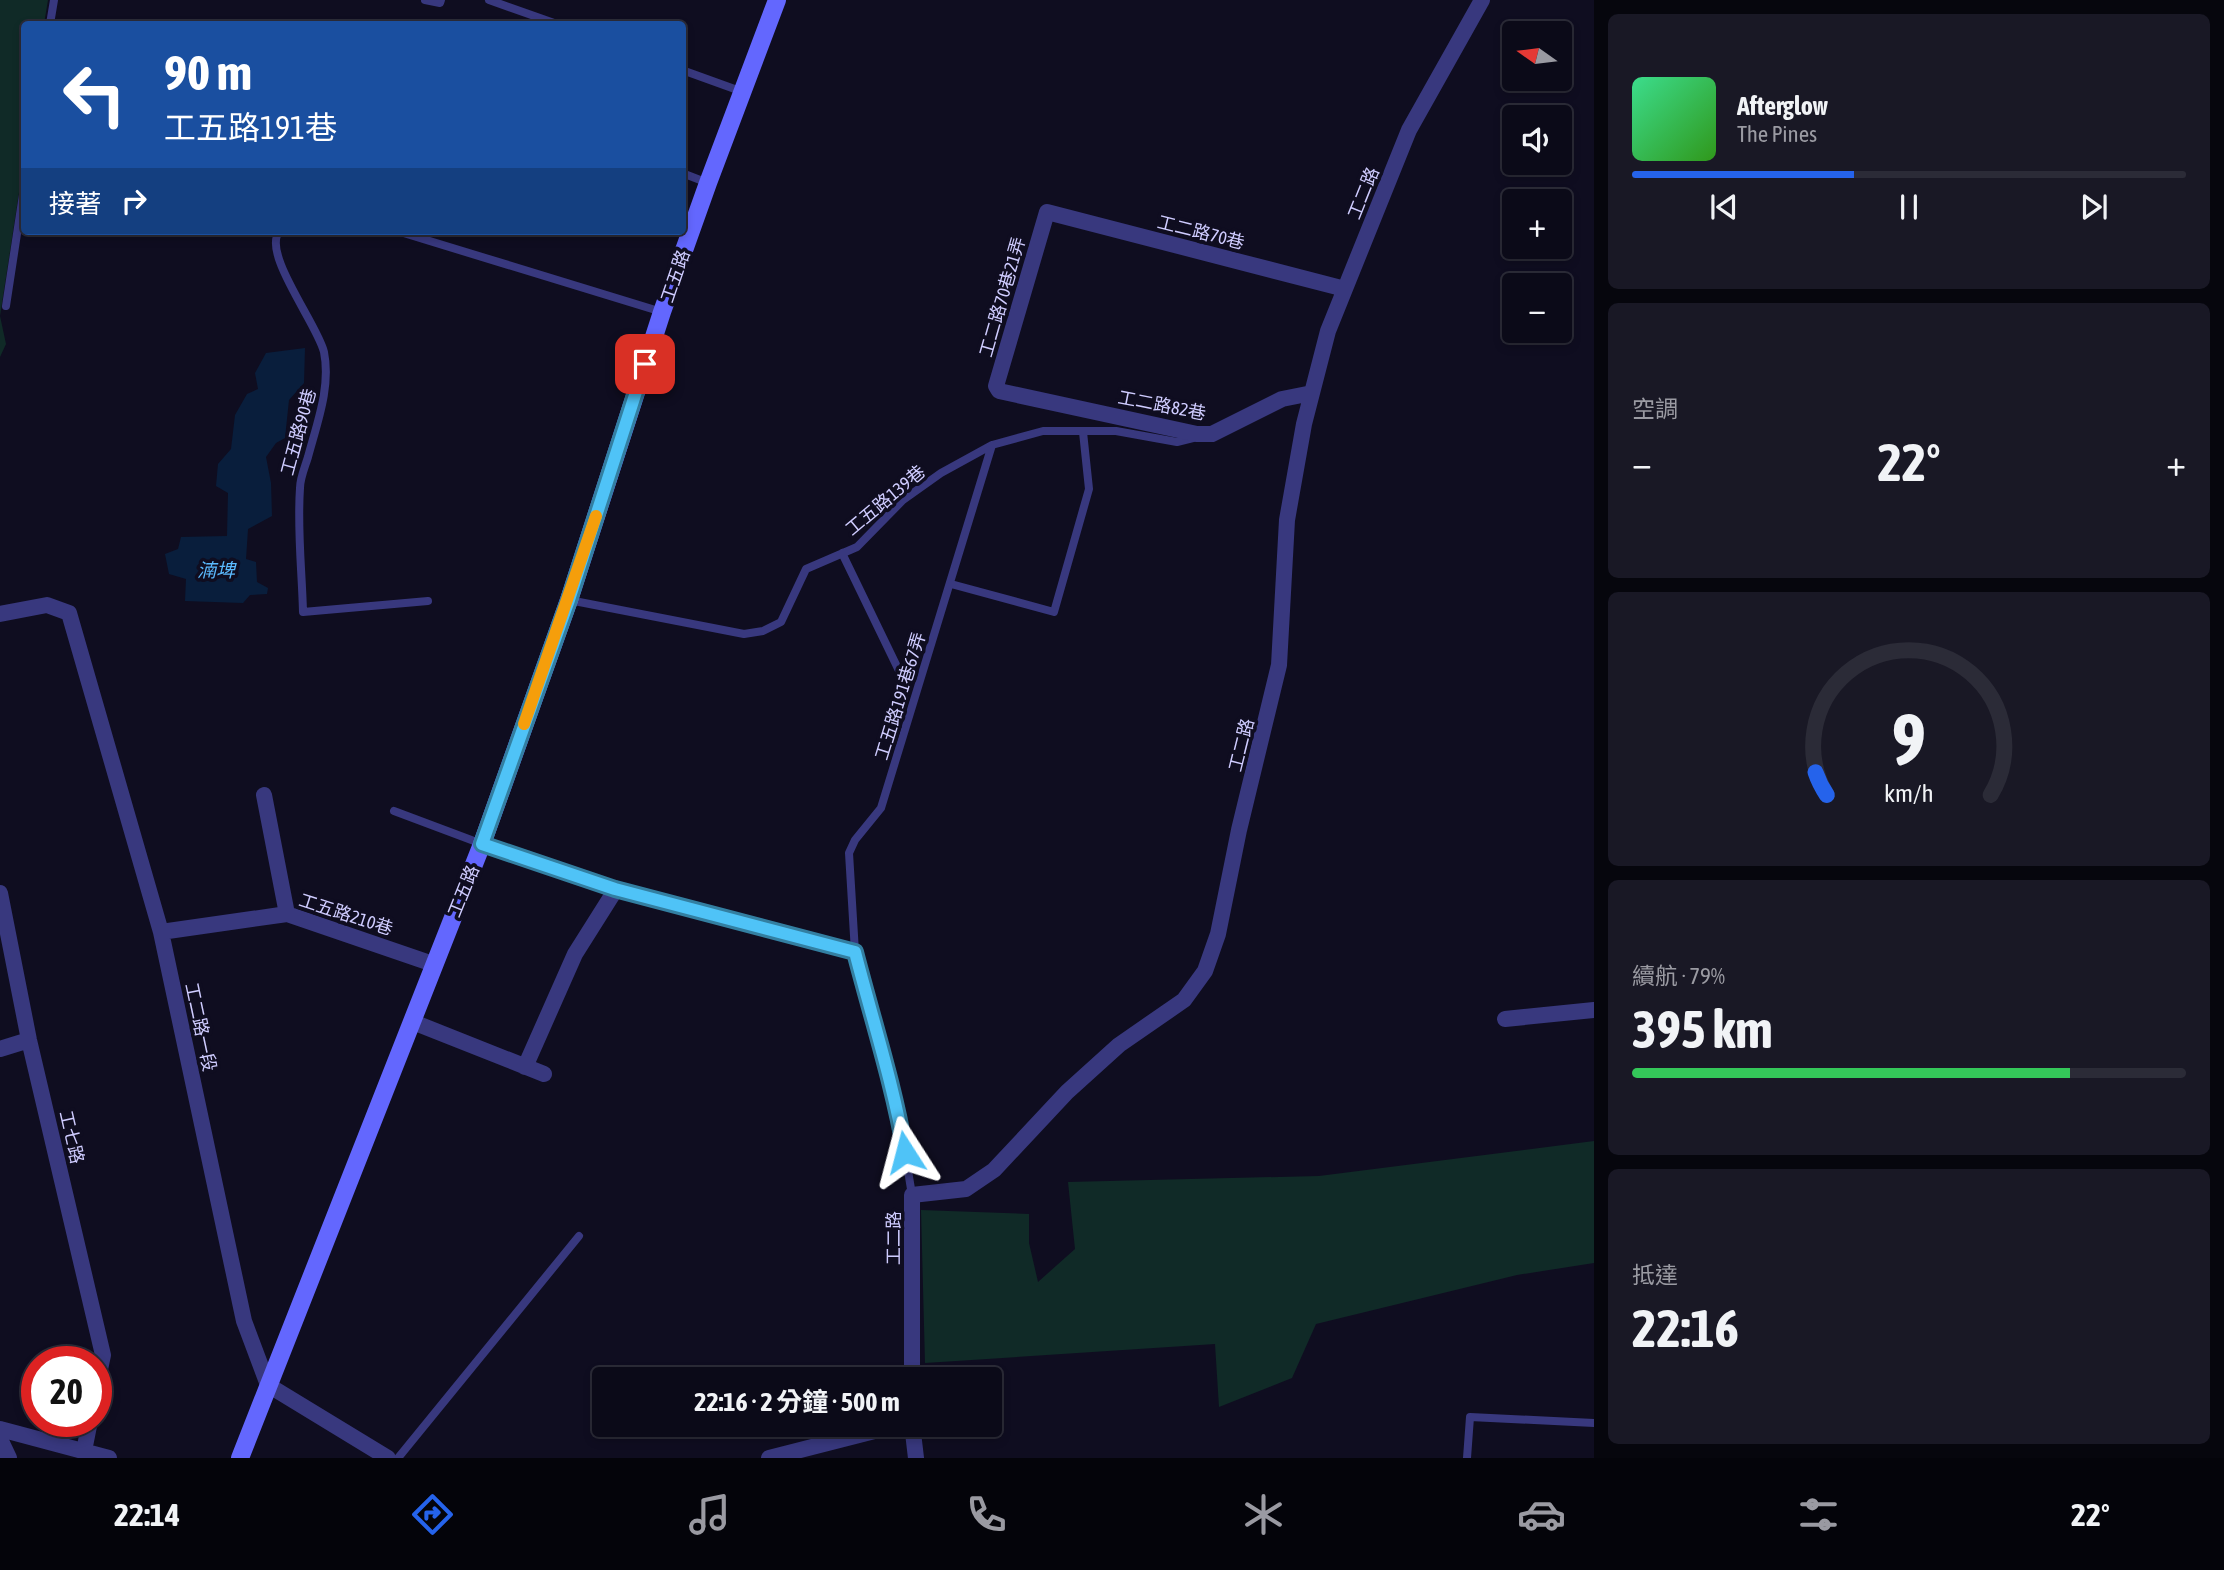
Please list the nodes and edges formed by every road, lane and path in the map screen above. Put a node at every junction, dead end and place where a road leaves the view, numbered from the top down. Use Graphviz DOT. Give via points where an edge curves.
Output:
graph roads {
  1 [pos="54,0"];
  2 [pos="425,0"];
  3 [pos="441,0"];
  4 [pos="489,0"];
  5 [pos="777,0"];
  6 [pos="1482,0"];
  7 [pos="50,21"];
  8 [pos="548,21"];
  9 [pos="686,71"];
  10 [pos="743,92"];
  11 [pos="686,175"];
  12 [pos="708,183"];
  13 [pos="21,208"];
  14 [pos="1047,212"];
  15 [pos="276,235"];
  16 [pos="410,235"];
  17 [pos="1345,289"];
  18 [pos="6,306"];
  19 [pos="662,312"];
  20 [pos="999,391"];
  21 [pos="1312,393"];
  22 [pos="1083,432"];
  23 [pos="1212,434"];
  24 [pos="992,445"];
  25 [pos="842,553"];
  26 [pos="951,584"];
  27 [pos="569,600"];
  28 [pos="428,601"];
  29 [pos="0,614"];
  30 [pos="904,681"];
  31 [pos="264,795"];
  32 [pos="394,811"];
  33 [pos="482,844"];
  34 [pos="615,889"];
  35 [pos="0,893"];
  36 [pos="287,914"];
  37 [pos="162,932"];
  38 [pos="855,952"];
  39 [pos="433,964"];
  40 [pos="1594,1010"];
  41 [pos="1505,1019"];
  42 [pos="413,1022"];
  43 [pos="29,1040"];
  44 [pos="0,1049"];
  45 [pos="525,1067"];
  46 [pos="544,1074"];
  47 [pos="912,1195"];
  48 [pos="579,1236"];
  49 [pos="101,1346"];
  50 [pos="912,1367"];
  51 [pos="268,1385"];
  52 [pos="1594,1423"];
  53 [pos="0,1429"];
  54 [pos="87,1437"];
  55 [pos="851,1437"];
  56 [pos="914,1437"];
  57 [pos="0,1439"];
  58 [pos="84,1451"];
  59 [pos="9,1458"];
  60 [pos="109,1458"];
  61 [pos="240,1458"];
  62 [pos="388,1458"];
  63 [pos="398,1458"];
  64 [pos="769,1458"];
  65 [pos="916,1458"];
  66 [pos="1467,1458"];
  1 -- 7 [label="lane"];
  2 -- 3 [label="lane"];
  4 -- 8 [label="lane"];
  5 -- 10 [label="street, 工五路"];
  6 -- 17 [label="street, 工二路" via="1409,130"];
  9 -- 10 [label="lane"];
  10 -- 12 [label="street, 工五路"];
  11 -- 12 [label="lane"];
  12 -- 19 [label="street, 工五路"];
  13 -- 18 [label="lane"];
  14 -- 17 [label="street, 工二路70巷"];
  14 -- 20 [label="street, 工二路70巷21弄" via="996,386"];
  15 -- 28 [label="lane, 工五路90巷" via="284,275 317,330 327,382 299,486 303,612"];
  16 -- 19 [label="lane"];
  17 -- 21 [label="street, 工二路" via="1328,331"];
  19 -- 27 [label="street, 工五路"];
  20 -- 23 [label="street, 工二路82巷"];
  21 -- 23 [label="street, 工二路82巷" via="1282,399"];
  21 -- 47 [label="street, 工二路" via="1287,520 1279,665 1218,934 1205,971 1184,1000 1119,1045 1067,1092 994,1170 966,1189"];
  22 -- 23 [label="lane, 工五路139巷" via="1116,431 1177,442"];
  22 -- 24 [label="lane, 工五路139巷" via="1043,431"];
  22 -- 26 [label="lane" via="1089,489 1054,612"];
  24 -- 25 [label="lane, 工五路139巷" via="903,500 857,547"];
  24 -- 26 [label="lane, 工五路191巷67弄"];
  25 -- 27 [label="lane, 工五路139巷" via="806,569 781,622 763,631 744,634"];
  25 -- 30 [label="lane"];
  26 -- 38 [label="lane, 工五路191巷67弄" via="881,808 849,853"];
  27 -- 33 [label="street, 工五路"];
  29 -- 37 [label="street, 工二路一段" via="47,605 69,613"];
  31 -- 36 [label="street"];
  32 -- 33 [label="lane"];
  33 -- 34 [label="lane"];
  33 -- 39 [label="street, 工五路"];
  34 -- 38 [label="lane"];
  34 -- 45 [label="street" via="575,954"];
  35 -- 43 [label="street, 工七路"];
  36 -- 37 [label="street, 工五路210巷"];
  36 -- 39 [label="street, 工五路210巷"];
  37 -- 51 [label="street, 工二路一段" via="244,1321"];
  38 -- 47 [label="lane, 工五路191巷67弄" via="898,1110"];
  39 -- 42 [label="street, 工五路"];
  40 -- 41 [label="street"];
  42 -- 45 [label="street"];
  42 -- 51 [label="street, 工五路"];
  43 -- 44 [label="street"];
  43 -- 49 [label="street, 工七路"];
  45 -- 46 [label="street"];
  47 -- 50 [label="street, 工二路"];
  48 -- 63 [label="lane"];
  51 -- 61 [label="street, 工五路"];
  51 -- 62 [label="street"];
  52 -- 66 [label="lane" via="1470,1417"];
  53 -- 58 [label="street"];
  54 -- 58 [label="street"];
  55 -- 64 [label="street"];
  56 -- 65 [label="street"];
  57 -- 59 [label="street"];
  58 -- 60 [label="street"];
}
